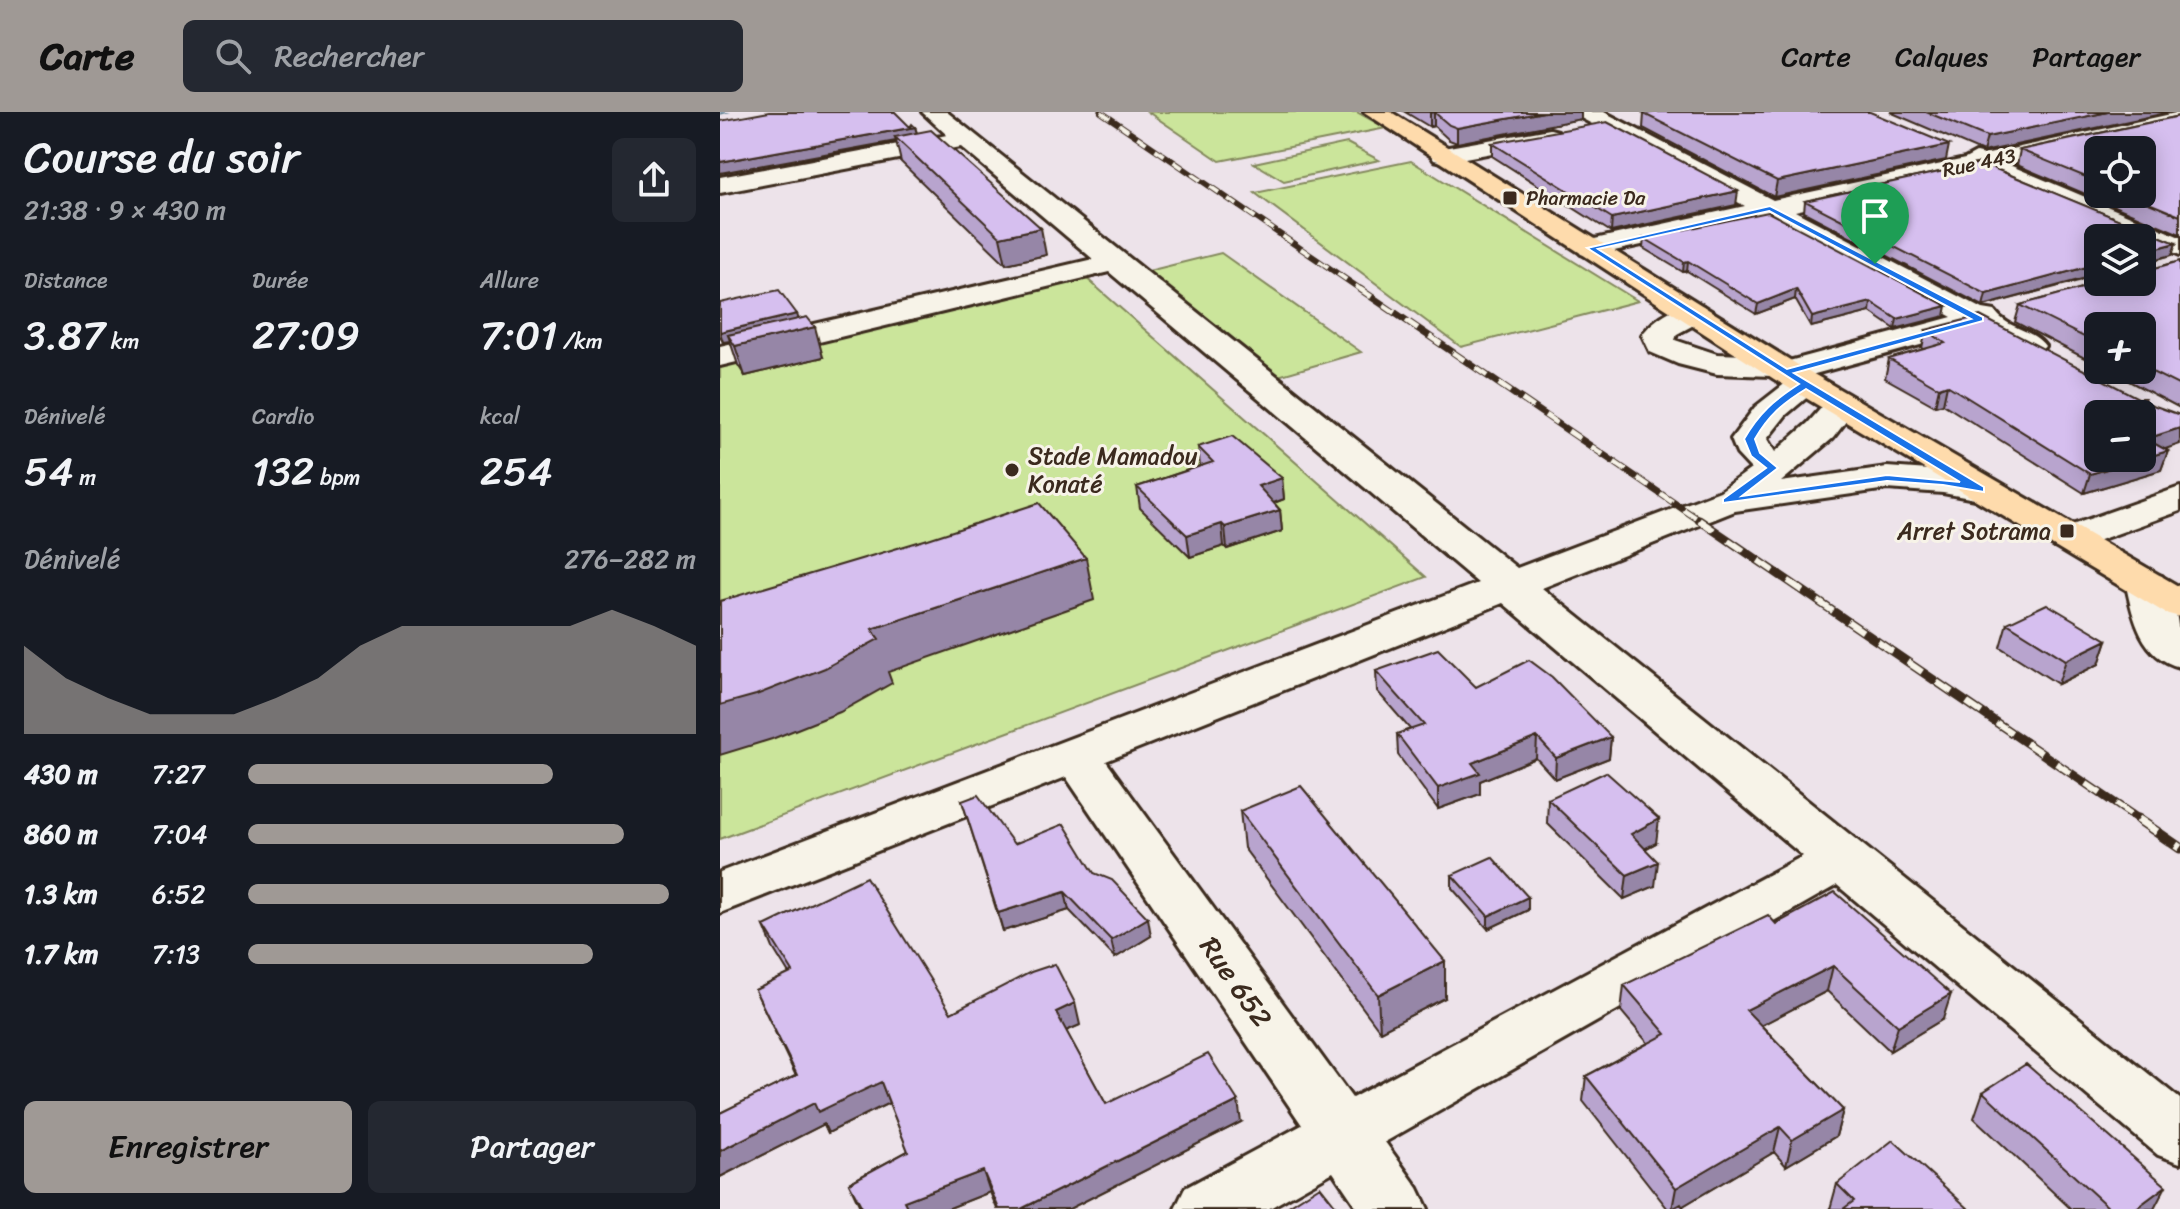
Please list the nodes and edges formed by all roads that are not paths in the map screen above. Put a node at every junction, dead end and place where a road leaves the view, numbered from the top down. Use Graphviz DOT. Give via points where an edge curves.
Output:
graph roads {
  1 [pos="933,112"];
  2 [pos="1375,112"];
  3 [pos="2137,112"];
  4 [pos="1651,117"];
  5 [pos="1599,118"];
  6 [pos="2175,123"];
  7 [pos="966,139"];
  8 [pos="1942,146"];
  9 [pos="1443,155"];
  10 [pos="1982,163"];
  11 [pos="720,185"];
  12 [pos="1770,209"];
  13 [pos="1591,248"];
  14 [pos="2176,260"];
  15 [pos="1116,262"];
  16 [pos="2026,307"];
  17 [pos="1692,313"];
  18 [pos="1979,319"];
  19 [pos="720,356"];
  20 [pos="2060,362"];
  21 [pos="1789,374"];
  22 [pos="1841,406"];
  23 [pos="1773,468"];
  24 [pos="1980,489"];
  25 [pos="2180,498"];
  26 [pos="1727,501"];
  27 [pos="2069,539"];
  28 [pos="1510,585"];
  29 [pos="2164,595"];
  30 [pos="2180,654"];
  31 [pos="1076,755"];
  32 [pos="1842,858"];
  33 [pos="720,893"];
  34 [pos="1343,1134"];
  35 [pos="2180,1136"];
  36 [pos="1208,1209"];
  37 [pos="1395,1209"];
  1 -- 7 [label="street"];
  2 -- 9 [label="main road"];
  3 -- 6 [label="street"];
  4 -- 5 [label="street"];
  5 -- 9 [label="street"];
  5 -- 12 [label="street"];
  6 -- 10 [label="street, Rue 443"];
  7 -- 11 [label="street"];
  7 -- 15 [label="street"];
  8 -- 10 [label="street"];
  9 -- 13 [label="main road"];
  10 -- 12 [label="street, Rue 443"];
  10 -- 14 [label="street"];
  12 -- 13 [label="street, Rue 443"];
  12 -- 18 [label="street"];
  13 -- 17 [label="main road"];
  15 -- 19 [label="street"];
  15 -- 28 [label="street"];
  16 -- 18 [label="street"];
  17 -- 21 [label="main road"];
  17 -- 21 [label="street" via="1658,335 1661,345 1701,363"];
  18 -- 20 [label="street"];
  18 -- 21 [label="street"];
  21 -- 22 [label="main road"];
  21 -- 23 [label="street" via="1749,439 1755,454"];
  22 -- 23 [label="street" via="1829,425"];
  22 -- 24 [label="main road"];
  23 -- 26 [label="street"];
  24 -- 26 [label="street" via="1887,478"];
  24 -- 27 [label="main road"];
  25 -- 27 [label="street"];
  26 -- 28 [label="street"];
  27 -- 29 [label="main road"];
  28 -- 31 [label="street"];
  28 -- 32 [label="street"];
  29 -- 30 [label="street" via="2156,627"];
  31 -- 33 [label="street"];
  31 -- 34 [label="street, Rue 652"];
  32 -- 34 [label="street"];
  32 -- 35 [label="street"];
  34 -- 36 [label="street"];
  34 -- 37 [label="street, Rue 652"];
}
